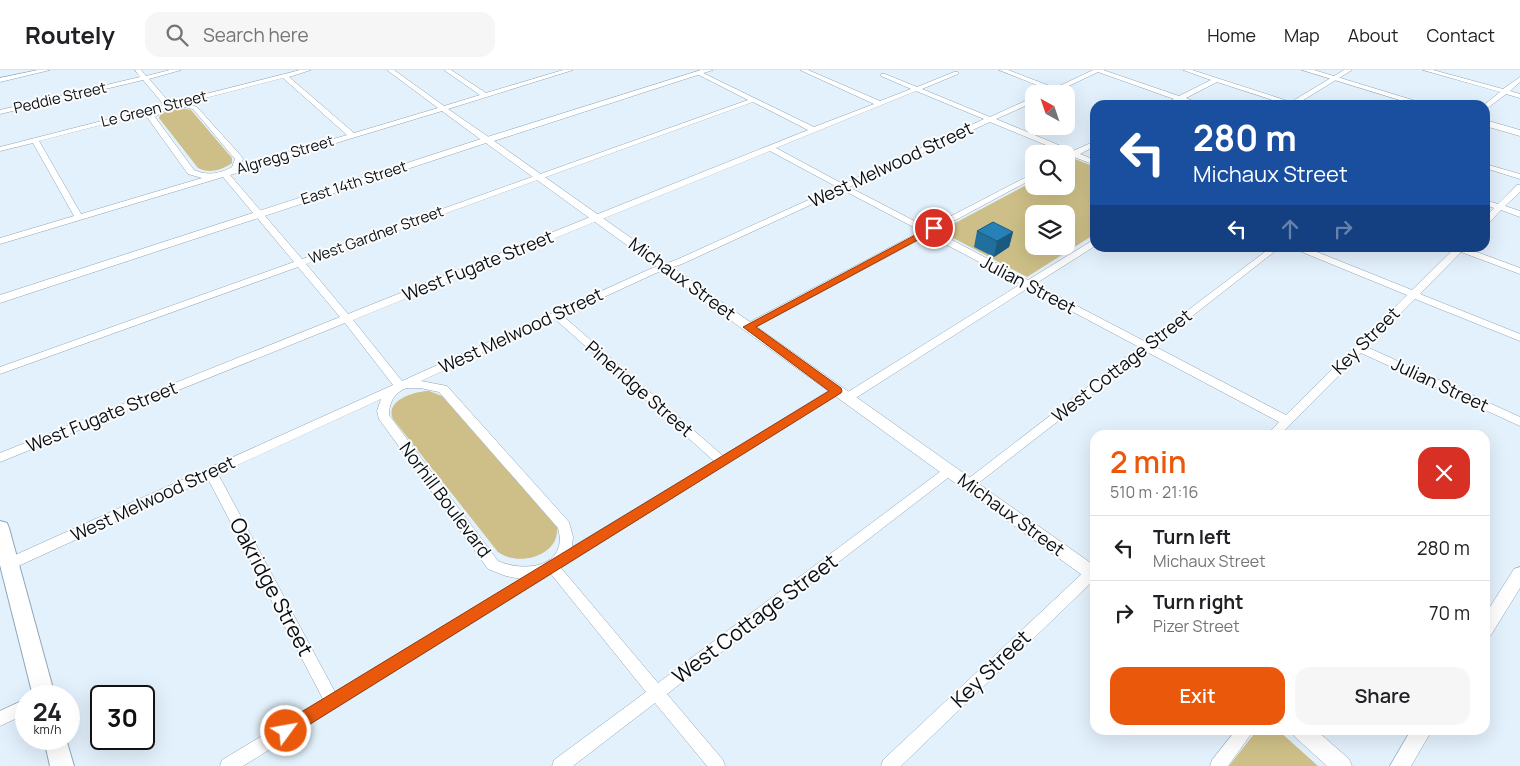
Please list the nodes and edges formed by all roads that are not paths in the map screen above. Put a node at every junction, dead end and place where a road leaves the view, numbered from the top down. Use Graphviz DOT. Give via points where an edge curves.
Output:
graph roads {
  1 [pos="47,70"];
  2 [pos="138,70"];
  3 [pos="178,70"];
  4 [pos="308,70"];
  5 [pos="390,70"];
  6 [pos="446,70"];
  7 [pos="570,70"];
  8 [pos="803,70"];
  9 [pos="1002,70"];
  10 [pos="1098,70"];
  11 [pos="1186,70"];
  12 [pos="1306,70"];
  13 [pos="1349,70"];
  14 [pos="1426,70"];
  15 [pos="700,71"];
  16 [pos="956,73"];
  17 [pos="883,75"];
  18 [pos="284,76"];
  19 [pos="145,78"];
  20 [pos="1335,79"];
  21 [pos="1520,79"];
  22 [pos="0,80"];
  23 [pos="1216,80"];
  24 [pos="1042,85"];
  25 [pos="1066,85"];
  26 [pos="916,89"];
  27 [pos="1505,92"];
  28 [pos="484,95"];
  29 [pos="1520,96"];
  30 [pos="1180,98"];
  31 [pos="753,100"];
  32 [pos="1176,100"];
  33 [pos="1185,100"];
  34 [pos="1280,100"];
  35 [pos="1300,100"];
  36 [pos="1408,100"];
  37 [pos="1025,103"];
  38 [pos="880,104"];
  39 [pos="1490,104"];
  40 [pos="168,106"];
  41 [pos="443,108"];
  42 [pos="0,112"];
  43 [pos="989,120"];
  44 [pos="1490,124"];
  45 [pos="814,130"];
  46 [pos="1520,133"];
  47 [pos="352,135"];
  48 [pos="35,140"];
  49 [pos="487,140"];
  50 [pos="1052,145"];
  51 [pos="1090,146"];
  52 [pos="770,148"];
  53 [pos="0,149"];
  54 [pos="1075,153"];
  55 [pos="1075,154"];
  56 [pos="1090,160"];
  57 [pos="1490,168"];
  58 [pos="224,174"];
  59 [pos="539,176"];
  60 [pos="1520,177"];
  61 [pos="1025,180"];
  62 [pos="843,187"];
  63 [pos="1520,187"];
  64 [pos="1490,204"];
  65 [pos="1500,208"];
  66 [pos="257,214"];
  67 [pos="1520,214"];
  68 [pos="79,217"];
  69 [pos="1490,217"];
  70 [pos="597,218"];
  71 [pos="928,231"];
  72 [pos="0,241"];
  73 [pos="1090,245"];
  74 [pos="1270,252"];
  75 [pos="1310,252"];
  76 [pos="1456,252"];
  77 [pos="1470,252"];
  78 [pos="299,263"];
  79 [pos="665,267"];
  80 [pos="1520,271"];
  81 [pos="1028,284"];
  82 [pos="1413,294"];
  83 [pos="0,299"];
  84 [pos="556,315"];
  85 [pos="347,318"];
  86 [pos="748,327"];
  87 [pos="1520,338"];
  88 [pos="1146,347"];
  89 [pos="1360,348"];
  90 [pos="0,371"];
  91 [pos="400,386"];
  92 [pos="842,394"];
  93 [pos="1287,421"];
  94 [pos="1520,422"];
  95 [pos="1278,430"];
  96 [pos="0,458"];
  97 [pos="722,462"];
  98 [pos="949,471"];
  99 [pos="210,472"];
  100 [pos="968,484"];
  101 [pos="0,528"];
  102 [pos="9,564"];
  103 [pos="552,566"];
  104 [pos="1090,572"];
  105 [pos="1520,574"];
  106 [pos="1090,577"];
  107 [pos="1490,622"];
  108 [pos="41,685"];
  109 [pos="656,693"];
  110 [pos="332,702"];
  111 [pos="15,712"];
  112 [pos="0,720"];
  113 [pos="1242,735"];
  114 [pos="1308,735"];
  115 [pos="1419,735"];
  116 [pos="58,750"];
  117 [pos="62,766"];
  118 [pos="228,766"];
  119 [pos="560,766"];
  120 [pos="717,766"];
  121 [pos="890,766"];
  122 [pos="1218,766"];
  123 [pos="1342,766"];
  124 [pos="1400,766"];
  1 -- 22 [label="street"];
  2 -- 19 [label="street"];
  3 -- 19 [label="street, Peddie Street"];
  4 -- 18 [label="street, Le Green Street"];
  5 -- 41 [label="street, Michaux Street"];
  6 -- 28 [label="street"];
  7 -- 28 [label="street, Algregg Street"];
  8 -- 38 [label="street"];
  9 -- 24 [label="street"];
  10 -- 25 [label="street"];
  10 -- 30 [label="street"];
  11 -- 23 [label="street"];
  12 -- 20 [label="street"];
  13 -- 20 [label="street"];
  14 -- 27 [label="street"];
  15 -- 31 [label="street"];
  15 -- 49 [label="street, East 14th Street"];
  16 -- 26 [label="street, West Fugate Street"];
  17 -- 26 [label="street"];
  18 -- 40 [label="street, Le Green Street"];
  18 -- 47 [label="street"];
  19 -- 40 [label="street"];
  19 -- 42 [label="street, Peddie Street"];
  20 -- 35 [label="street"];
  20 -- 36 [label="street"];
  21 -- 27 [label="street"];
  23 -- 30 [label="street"];
  23 -- 34 [label="street"];
  26 -- 38 [label="street, West Fugate Street"];
  26 -- 43 [label="street"];
  27 -- 29 [label="street"];
  27 -- 39 [label="street"];
  28 -- 41 [label="street, Algregg Street"];
  30 -- 32 [label="street"];
  30 -- 33 [label="street"];
  31 -- 45 [label="street"];
  31 -- 59 [label="street, West Gardner Street"];
  37 -- 43 [label="street, West Melwood Street"];
  38 -- 45 [label="street, West Fugate Street"];
  40 -- 48 [label="street, Le Green Street"];
  40 -- 58 [label="street" via="194,108 239,159 235,168"];
  40 -- 58 [label="street" via="154,112 151,119 191,172 205,176"];
  41 -- 47 [label="street, Algregg Street"];
  41 -- 49 [label="street, Michaux Street"];
  43 -- 50 [label="street"];
  43 -- 62 [label="street, West Melwood Street"];
  44 -- 46 [label="street"];
  45 -- 52 [label="street, West Fugate Street"];
  47 -- 58 [label="street, Algregg Street"];
  48 -- 53 [label="street, Le Green Street"];
  48 -- 68 [label="street"];
  49 -- 59 [label="street, Michaux Street"];
  49 -- 66 [label="street, East 14th Street"];
  51 -- 54 [label="street"];
  52 -- 62 [label="street, Julian Street"];
  52 -- 70 [label="street, West Fugate Street"];
  55 -- 56 [label="street"];
  57 -- 60 [label="street"];
  58 -- 66 [label="street"];
  58 -- 68 [label="street, Algregg Street"];
  59 -- 70 [label="street, Michaux Street"];
  59 -- 78 [label="street, West Gardner Street"];
  61 -- 71 [label="street"];
  62 -- 71 [label="street, Julian Street"];
  62 -- 79 [label="street, West Melwood Street"];
  63 -- 65 [label="street"];
  64 -- 65 [label="street"];
  65 -- 67 [label="street"];
  65 -- 69 [label="street"];
  66 -- 78 [label="street"];
  66 -- 83 [label="street, East 14th Street"];
  68 -- 72 [label="street, Algregg Street"];
  70 -- 79 [label="street, Michaux Street"];
  70 -- 85 [label="street, West Fugate Street"];
  71 -- 81 [label="street, Julian Street"];
  71 -- 86 [label="street"];
  73 -- 81 [label="street"];
  74 -- 88 [label="street, West Cottage Street"];
  75 -- 82 [label="street"];
  76 -- 82 [label="street, Key Street"];
  77 -- 80 [label="street"];
  78 -- 85 [label="street"];
  78 -- 90 [label="street, West Gardner Street"];
  79 -- 84 [label="street, West Melwood Street"];
  79 -- 86 [label="street, Michaux Street"];
  81 -- 88 [label="street, Julian Street"];
  81 -- 92 [label="street"];
  82 -- 87 [label="street"];
  82 -- 89 [label="street, Key Street"];
  84 -- 91 [label="street, West Melwood Street"];
  84 -- 97 [label="street, Pineridge Street"];
  85 -- 91 [label="street"];
  85 -- 96 [label="street, West Fugate Street"];
  86 -- 92 [label="street, Michaux Street"];
  88 -- 93 [label="street, Julian Street"];
  88 -- 100 [label="street, West Cottage Street"];
  89 -- 93 [label="street, Key Street"];
  89 -- 94 [label="street, Julian Street"];
  91 -- 99 [label="street, West Melwood Street"];
  91 -- 103 [label="street" via="429,384 444,389 564,526 566,548"];
  91 -- 103 [label="street, Norhill Boulevard" via="384,404 383,416 493,565 519,572 534,572"];
  92 -- 97 [label="street"];
  92 -- 98 [label="street, Michaux Street"];
  93 -- 95 [label="street, Key Street"];
  97 -- 103 [label="street"];
  98 -- 100 [label="street, Michaux Street"];
  98 -- 109 [label="street, West Cottage Street"];
  99 -- 102 [label="street, West Melwood Street"];
  99 -- 110 [label="street, Oakridge Street"];
  100 -- 104 [label="street, Michaux Street"];
  101 -- 102 [label="main road"];
  102 -- 108 [label="main road"];
  103 -- 109 [label="street"];
  103 -- 110 [label="street"];
  105 -- 107 [label="street"];
  106 -- 121 [label="street, Key Street"];
  109 -- 119 [label="street, West Cottage Street"];
  109 -- 120 [label="street"];
  110 -- 118 [label="street"];
  111 -- 112 [label="street"];
  113 -- 122 [label="street"];
  114 -- 123 [label="street"];
  115 -- 124 [label="street"];
  116 -- 117 [label="main road"];
}
